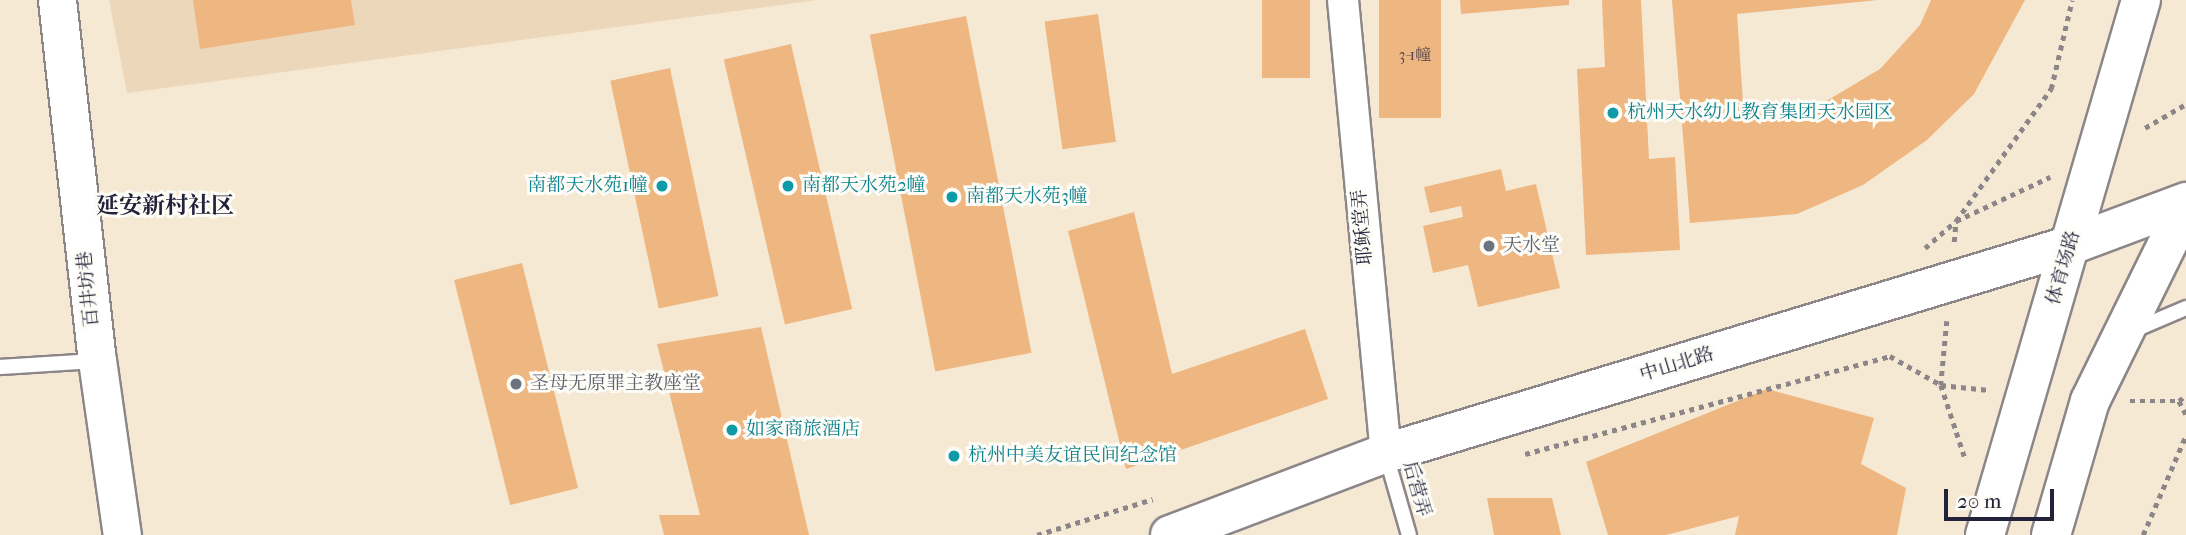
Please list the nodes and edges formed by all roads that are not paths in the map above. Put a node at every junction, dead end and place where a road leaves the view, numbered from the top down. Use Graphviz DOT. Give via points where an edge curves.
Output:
graph roads {
  1 [pos="57,0"];
  2 [pos="1343,0"];
  3 [pos="2141,0"];
  4 [pos="2186,204"];
  5 [pos="2071,245"];
  6 [pos="2186,309"];
  7 [pos="2121,335"];
  8 [pos="97,360"];
  9 [pos="0,367"];
  10 [pos="1386,453"];
  11 [pos="122,535"];
  12 [pos="1170,535"];
  13 [pos="1409,535"];
  14 [pos="1985,535"];
  15 [pos="2051,535"];
  1 -- 8 [label="street, 百井坊巷"];
  2 -- 10 [label="street, 耶稣堂弄"];
  3 -- 5 [label="main road, 体育场路"];
  4 -- 5 [label="main road, 中山北路"];
  4 -- 7 [label="main road"];
  5 -- 10 [label="main road, 中山北路"];
  5 -- 14 [label="main road, 体育场路"];
  6 -- 7 [label="lane"];
  7 -- 15 [label="main road" via="2090,401"];
  8 -- 9 [label="lane"];
  8 -- 11 [label="street, 百井坊巷"];
  10 -- 12 [label="main road, 中山北路"];
  10 -- 13 [label="lane, 后营弄"];
}
